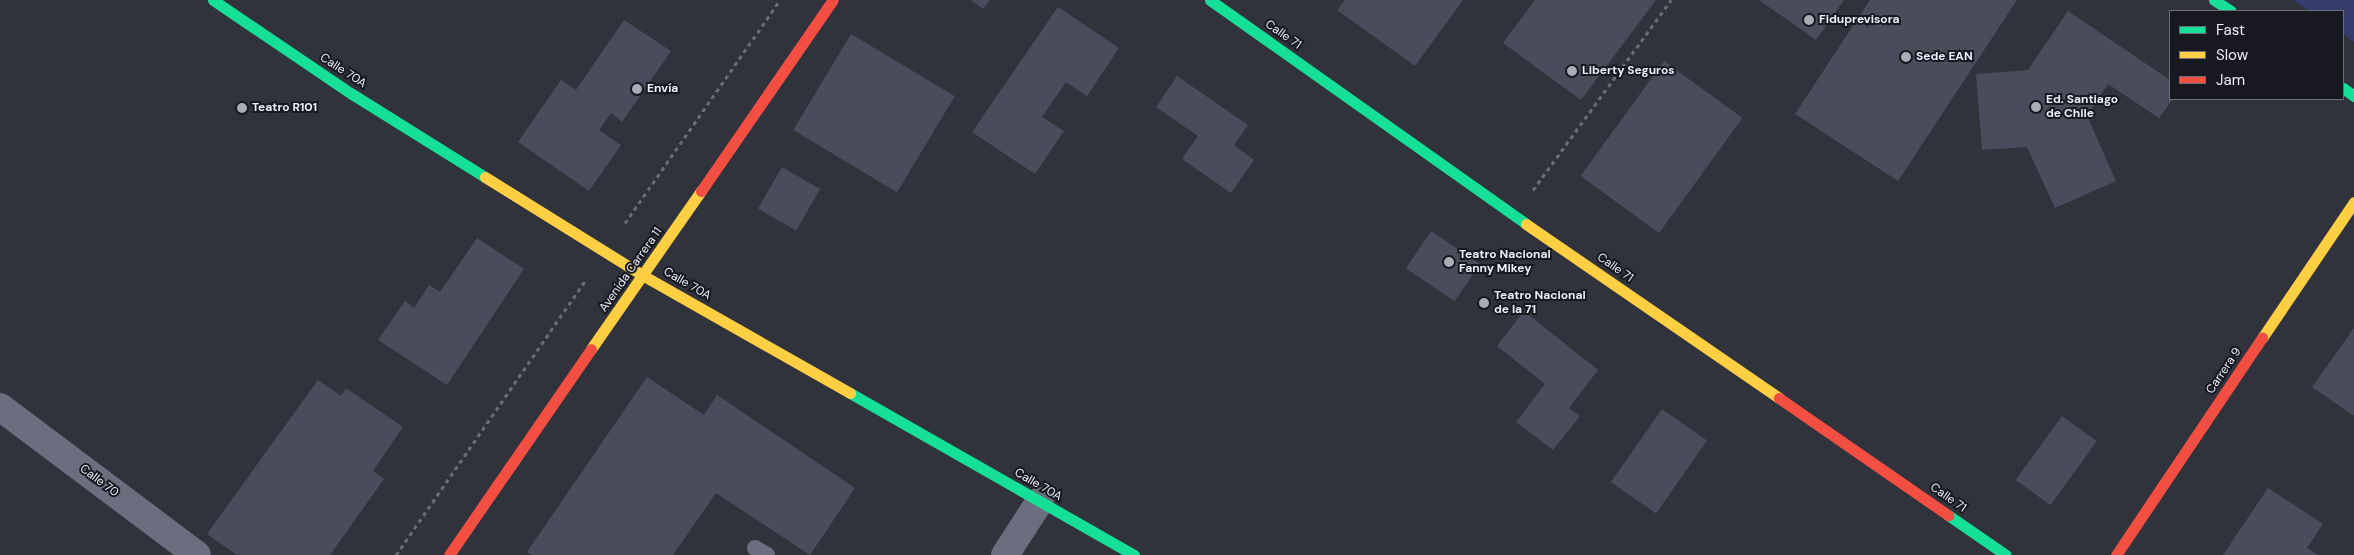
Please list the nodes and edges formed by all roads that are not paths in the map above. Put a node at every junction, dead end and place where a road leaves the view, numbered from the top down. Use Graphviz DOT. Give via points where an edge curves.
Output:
graph roads {
  1 [pos="213,0"];
  2 [pos="833,0"];
  3 [pos="1210,0"];
  4 [pos="2214,0"];
  5 [pos="2229,10"];
  6 [pos="2354,202"];
  7 [pos="644,276"];
  8 [pos="4,419"];
  9 [pos="1040,501"];
  10 [pos="197,555"];
  11 [pos="449,555"];
  12 [pos="1005,555"];
  13 [pos="1134,555"];
  14 [pos="2006,555"];
  15 [pos="2116,555"];
  1 -- 7 [label="street, Calle 70A" via="352,94"];
  2 -- 7 [label="street, Avenida Carrera 11"];
  3 -- 14 [label="street, Calle 71" via="1514,216"];
  4 -- 5 [label="street"];
  6 -- 15 [label="street, Carrera 9"];
  7 -- 9 [label="street, Calle 70A"];
  7 -- 11 [label="street, Avenida Carrera 11"];
  8 -- 10 [label="street, Calle 70"];
  9 -- 12 [label="street"];
  9 -- 13 [label="street, Calle 70A"];
}
